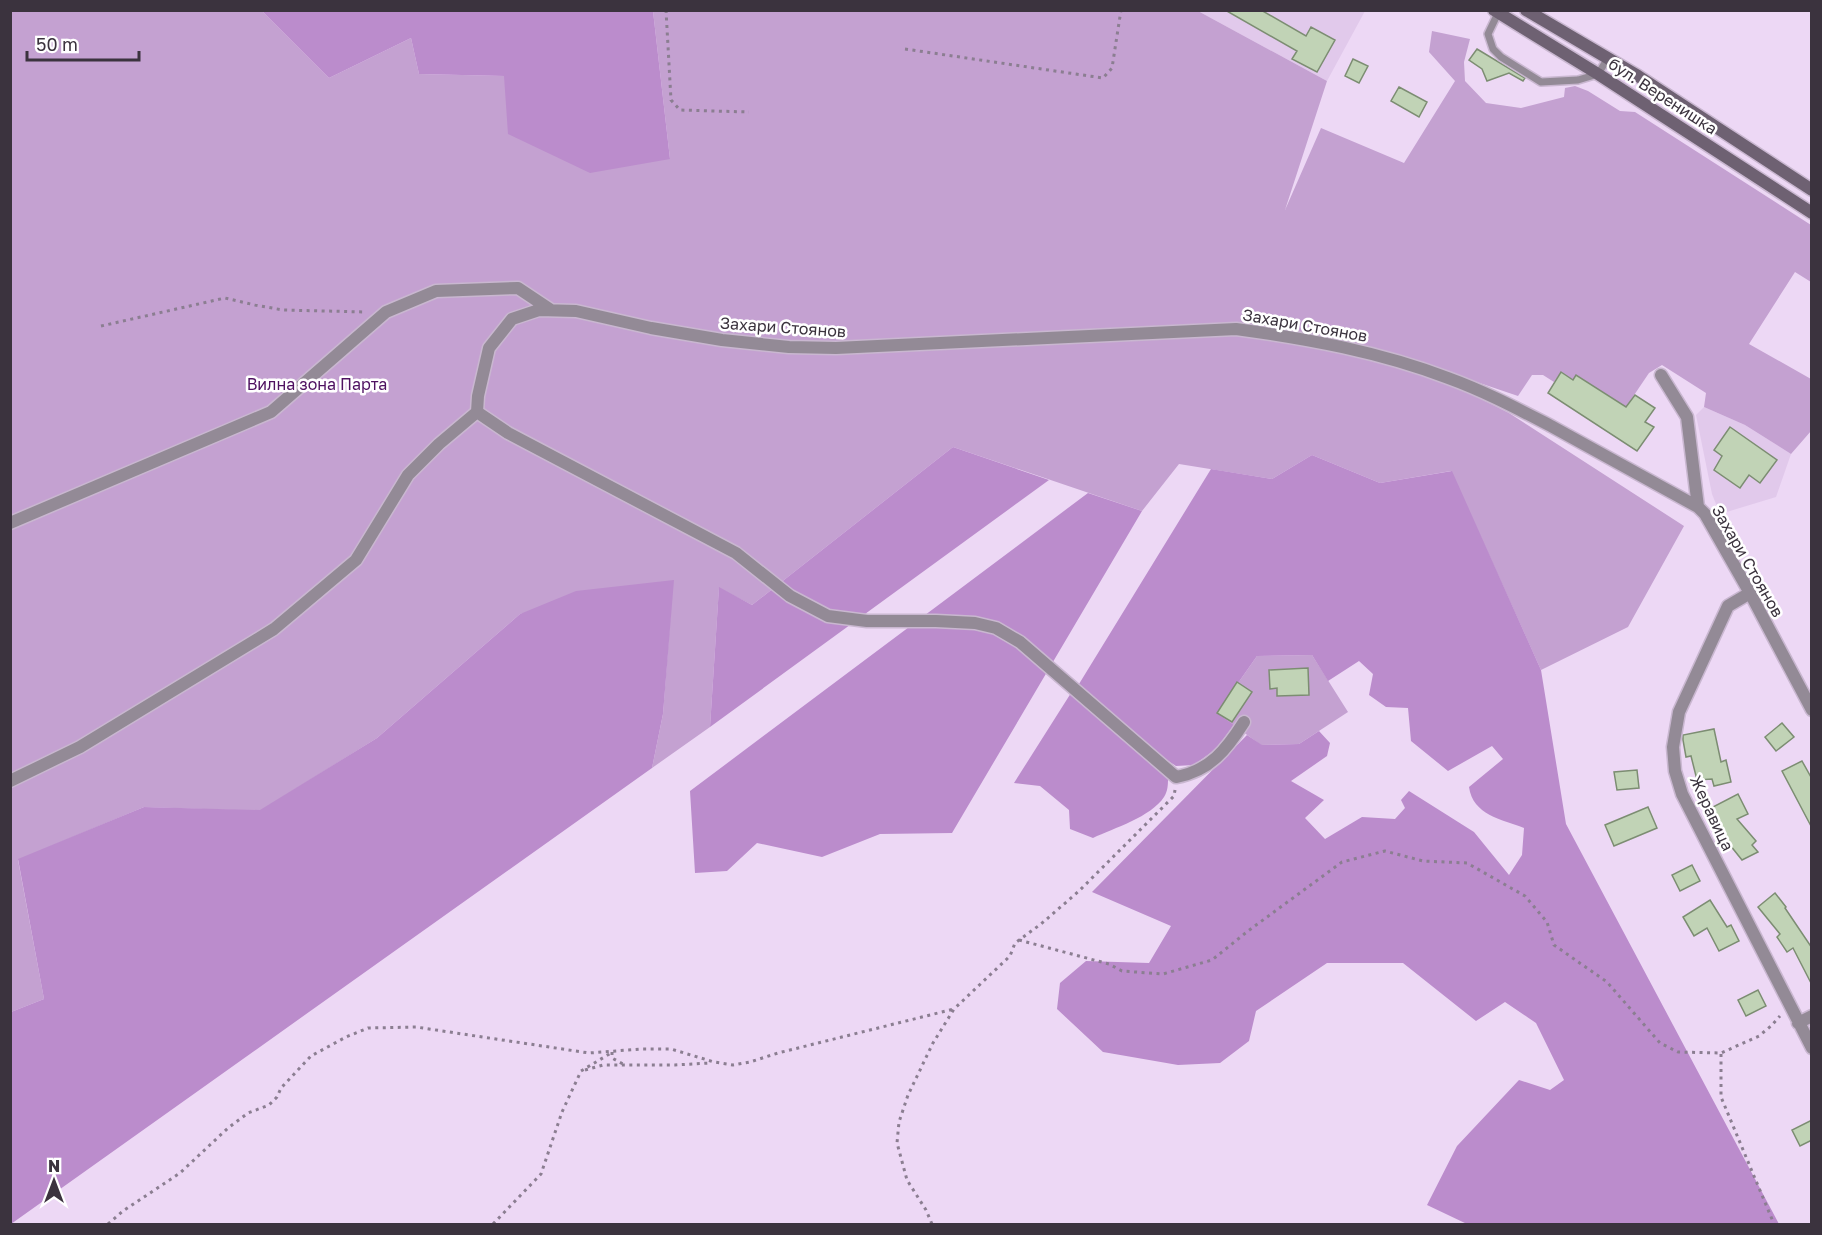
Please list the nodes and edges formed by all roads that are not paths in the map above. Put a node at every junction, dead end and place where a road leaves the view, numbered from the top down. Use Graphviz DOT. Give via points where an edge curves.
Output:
graph roads {
  1 [pos="1526,10"];
  2 [pos="1496,12"];
  3 [pos="1608,58"];
  4 [pos="1598,74"];
  5 [pos="1812,190"];
  6 [pos="1812,213"];
  7 [pos="552,310"];
  8 [pos="1661,375"];
  9 [pos="477,412"];
  10 [pos="1698,507"];
  11 [pos="10,523"];
  12 [pos="1750,593"];
  13 [pos="1812,710"];
  14 [pos="1244,722"];
  15 [pos="10,781"];
  16 [pos="1812,1016"];
  17 [pos="1798,1023"];
  18 [pos="1812,1048"];
  1 -- 3 [label="main road, бул. Веренишка"];
  2 -- 4 [label="main road, бул. Веренишка"];
  2 -- 4 [label="lane" via="1488,34 1493,49 1541,82 1578,80"];
  3 -- 4 [label="lane"];
  3 -- 5 [label="main road, бул. Веренишка"];
  4 -- 6 [label="main road, бул. Веренишка"];
  7 -- 9 [label="street, Захари Стоянов" via="539,310 512,320 489,348"];
  7 -- 10 [label="street, Захари Стоянов" via="576,311 722,340 789,347 1236,329 1292,336 1363,351 1449,378 1522,411"];
  7 -- 11 [label="street" via="518,288 436,291 386,312 271,412"];
  8 -- 10 [label="street" via="1687,417"];
  9 -- 14 [label="street" via="508,433 736,552 790,596 828,616 867,621 975,623 996,628 1020,642 1176,777 1190,775 1211,763 1231,743"];
  9 -- 15 [label="street" via="408,475 356,560 274,629 80,747"];
  10 -- 12 [label="street, Захари Стоянов"];
  12 -- 13 [label="street, Захари Стоянов"];
  12 -- 17 [label="street, Жеравица" via="1728,606 1679,712 1673,747 1675,771 1682,794"];
  16 -- 17 [label="street"];
  17 -- 18 [label="street, Жеравица"];
}
